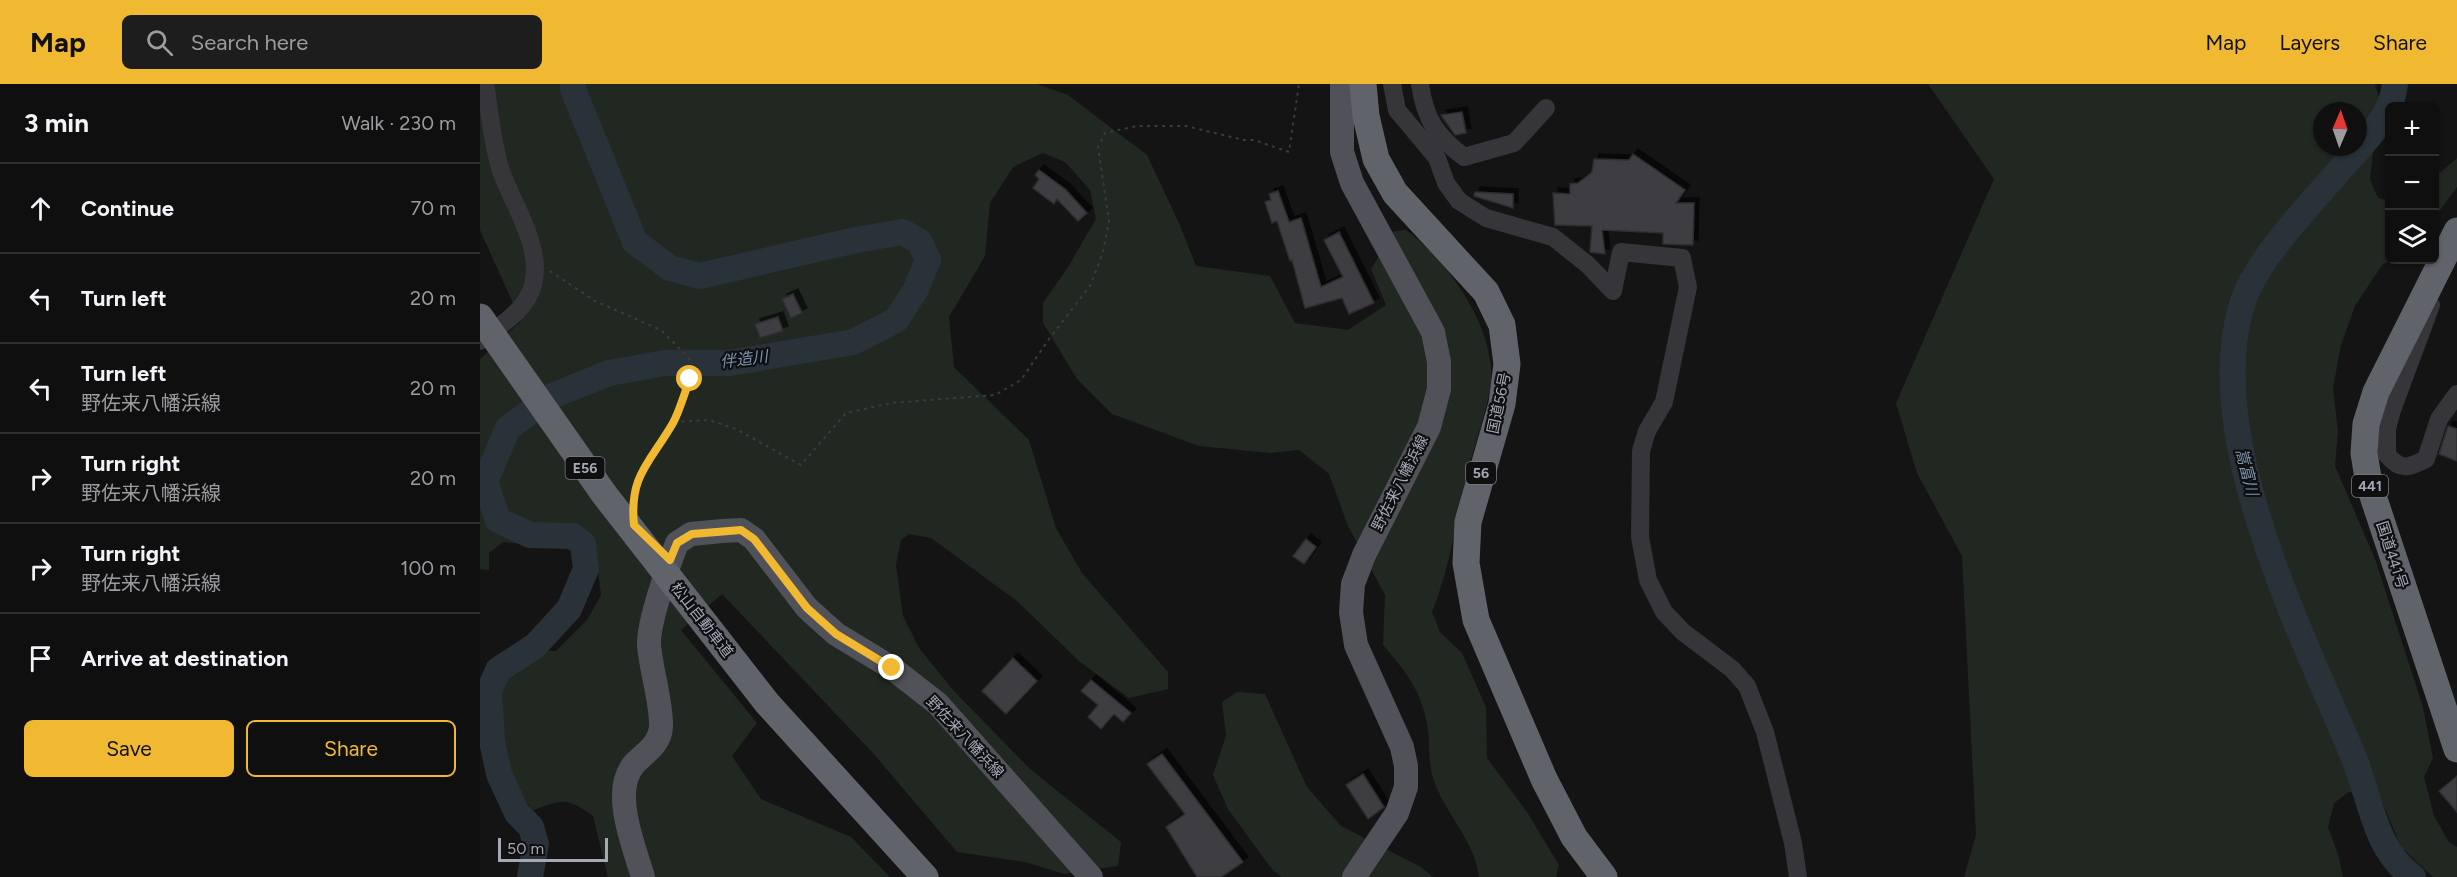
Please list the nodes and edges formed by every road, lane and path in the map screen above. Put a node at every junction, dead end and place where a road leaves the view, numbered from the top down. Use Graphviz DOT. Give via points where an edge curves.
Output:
graph roads {
  1 [pos="485,84"];
  2 [pos="1299,84"];
  3 [pos="1342,84"];
  4 [pos="1363,84"];
  5 [pos="1392,84"];
  6 [pos="1420,84"];
  7 [pos="1546,108"];
  8 [pos="2457,231"];
  9 [pos="534,261"];
  10 [pos="2425,296"];
  11 [pos="480,317"];
  12 [pos="480,341"];
  13 [pos="2457,394"];
  14 [pos="674,422"];
  15 [pos="632,503"];
  16 [pos="2457,749"];
  17 [pos="643,877"];
  18 [pos="925,877"];
  19 [pos="1091,877"];
  20 [pos="1354,877"];
  21 [pos="1604,877"];
  22 [pos="1798,877"];
  1 -- 9 [label="street" via="501,169"];
  2 -- 14 [label="path" via="1289,152 1254,140 1186,126 1137,126 1105,133 1098,147 1109,221 1103,252 1090,286 1021,381 995,395 891,403 846,413 801,465 736,429 709,420"];
  3 -- 20 [label="main road, 野佐来八幡浜線" via="1342,152 1352,183 1432,332 1439,362 1439,389 1429,427 1353,584 1351,612 1356,645 1402,747 1406,766 1406,787 1397,813"];
  4 -- 21 [label="highway, 国道56号 / 56" via="1376,159 1395,194 1486,292 1502,325 1507,364 1502,404 1468,522 1466,563 1476,620 1544,779 1574,837"];
  5 -- 22 [label="street" via="1397,110 1437,158 1446,183 1459,201 1486,218 1553,237 1588,264 1613,291 1621,252 1682,258 1688,287 1664,402 1647,431 1641,452 1640,537 1648,579 1664,612 1747,686 1765,732"];
  6 -- 7 [label="street" via="1429,120 1445,142 1464,157 1514,143"];
  8 -- 10 [label="highway, 国道441号 / 441"];
  9 -- 12 [label="street" via="533,286 519,310"];
  9 -- 14 [label="path" via="595,301 660,330 689,358 690,379"];
  10 -- 13 [label="street" via="2432,306 2387,429 2387,455 2396,465 2410,467 2426,459 2439,419"];
  10 -- 16 [label="highway, 国道441号 / 441" via="2376,392 2366,424 2364,453 2369,484"];
  11 -- 18 [label="highway, 松山自動車道 / E56" via="604,495 767,703"];
  14 -- 15 [label="path" via="641,472"];
  17 -- 19 [label="main road, 野佐来八幡浜線" via="625,813 625,780 655,745 661,728 649,643 652,624 677,543 692,534 741,530 754,539 807,608 836,634 892,668 938,704"];
}
